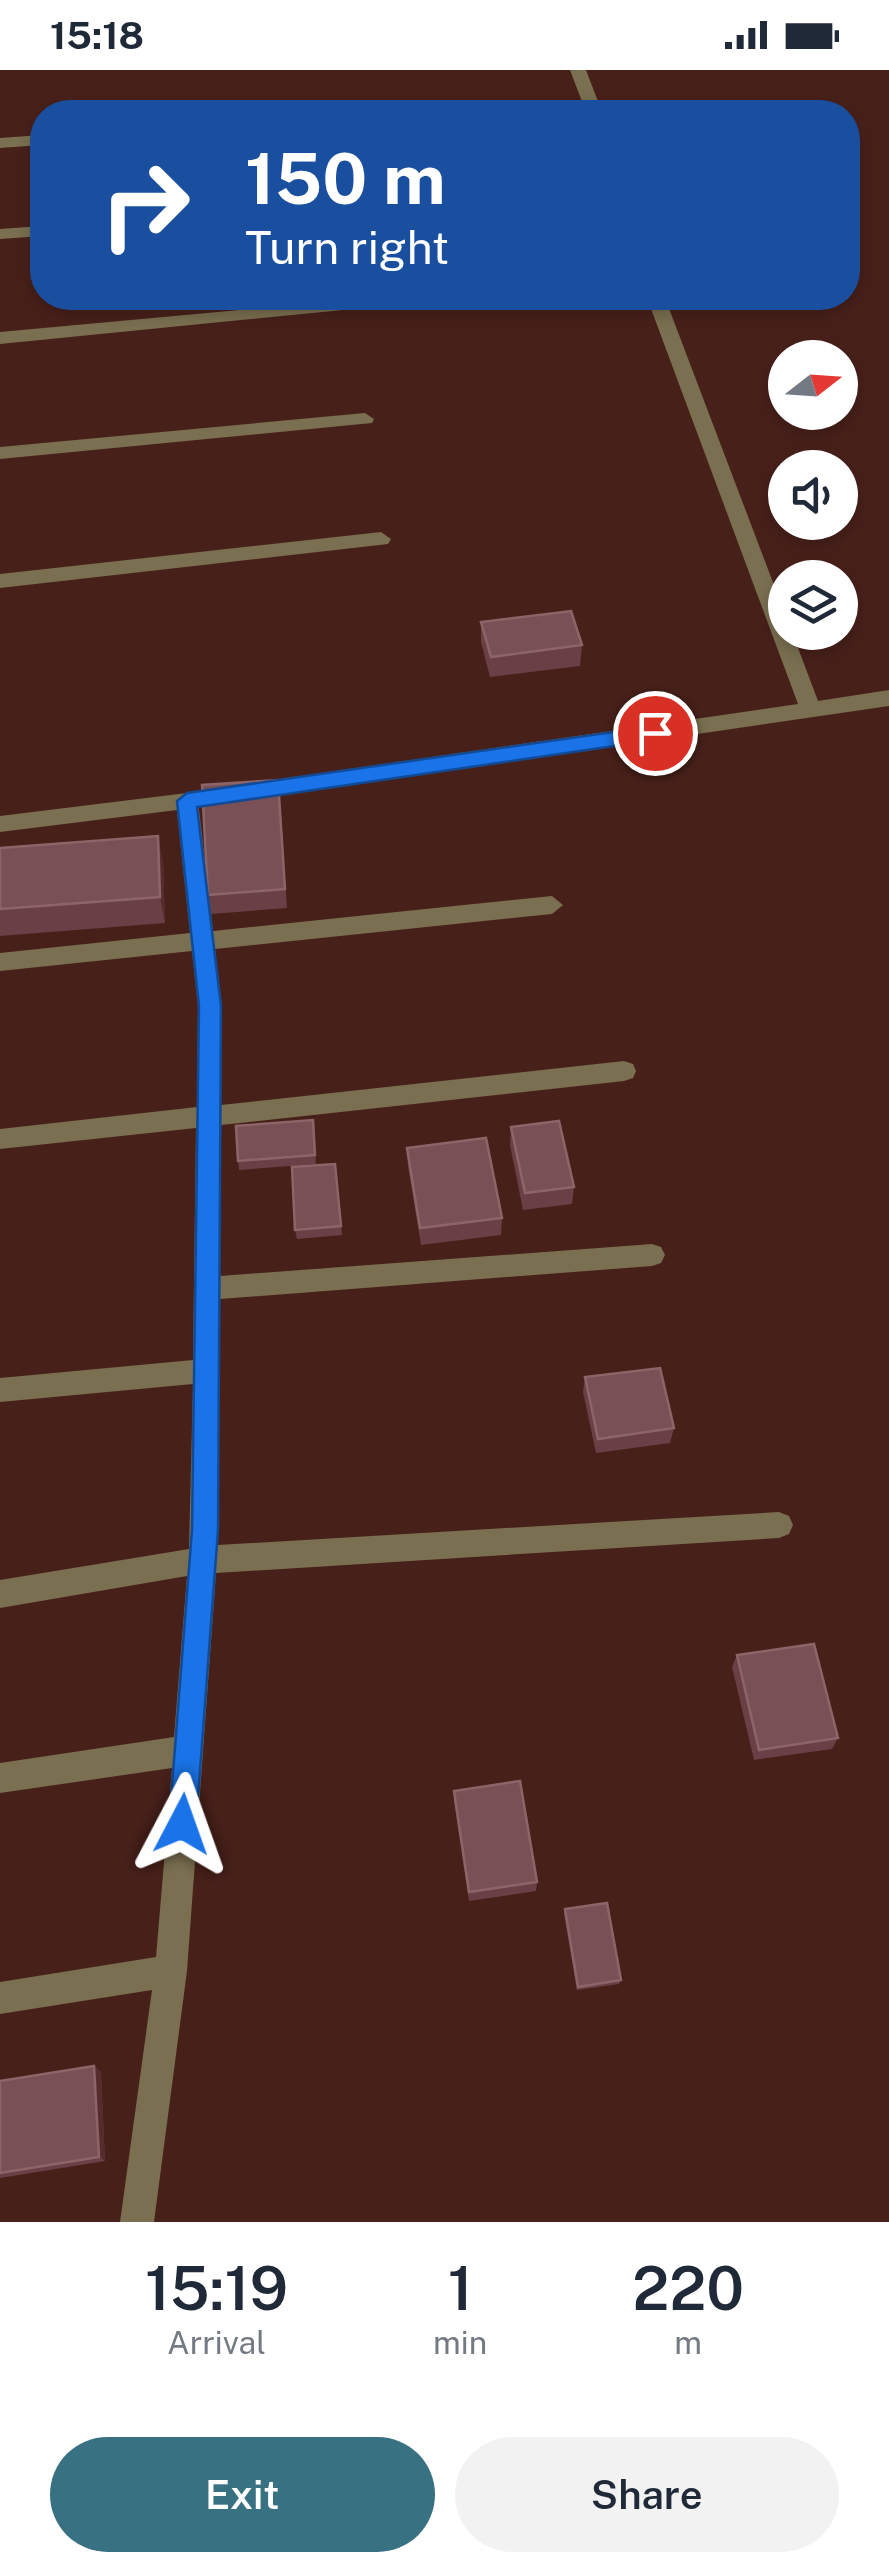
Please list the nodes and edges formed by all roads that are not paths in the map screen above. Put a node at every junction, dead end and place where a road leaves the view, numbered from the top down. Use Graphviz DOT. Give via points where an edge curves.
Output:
graph roads {
  1 [pos="578,70"];
  2 [pos="589,100"];
  3 [pos="30,141"];
  4 [pos="0,143"];
  5 [pos="30,231"];
  6 [pos="0,234"];
  7 [pos="295,310"];
  8 [pos="660,310"];
  9 [pos="0,338"];
  10 [pos="365,419"];
  11 [pos="0,453"];
  12 [pos="381,539"];
  13 [pos="0,581"];
  14 [pos="889,698"];
  15 [pos="810,710"];
  16 [pos="206,798"];
  17 [pos="0,824"];
  18 [pos="552,905"];
  19 [pos="203,939"];
  20 [pos="0,962"];
  21 [pos="624,1070"];
  22 [pos="209,1117"];
  23 [pos="0,1139"];
  24 [pos="652,1255"];
  25 [pos="207,1289"];
  26 [pos="207,1371"];
  27 [pos="0,1390"];
  28 [pos="778,1525"];
  29 [pos="203,1560"];
  30 [pos="0,1594"];
  31 [pos="188,1750"];
  32 [pos="0,1778"];
  33 [pos="171,1971"];
  34 [pos="0,1998"];
  35 [pos="137,2222"];
  1 -- 2 [label="street"];
  3 -- 4 [label="street"];
  5 -- 6 [label="street"];
  7 -- 9 [label="street"];
  8 -- 15 [label="street"];
  10 -- 11 [label="street"];
  12 -- 13 [label="street"];
  14 -- 15 [label="street"];
  15 -- 16 [label="street"];
  16 -- 17 [label="street"];
  16 -- 19 [label="street"];
  18 -- 19 [label="street"];
  19 -- 20 [label="street"];
  19 -- 22 [label="street"];
  21 -- 22 [label="street"];
  22 -- 23 [label="street"];
  22 -- 25 [label="street"];
  24 -- 25 [label="street"];
  25 -- 26 [label="street"];
  26 -- 27 [label="street"];
  26 -- 29 [label="street"];
  28 -- 29 [label="street"];
  29 -- 30 [label="street"];
  29 -- 31 [label="street"];
  31 -- 32 [label="street"];
  31 -- 33 [label="street"];
  33 -- 34 [label="street"];
  33 -- 35 [label="street"];
}
